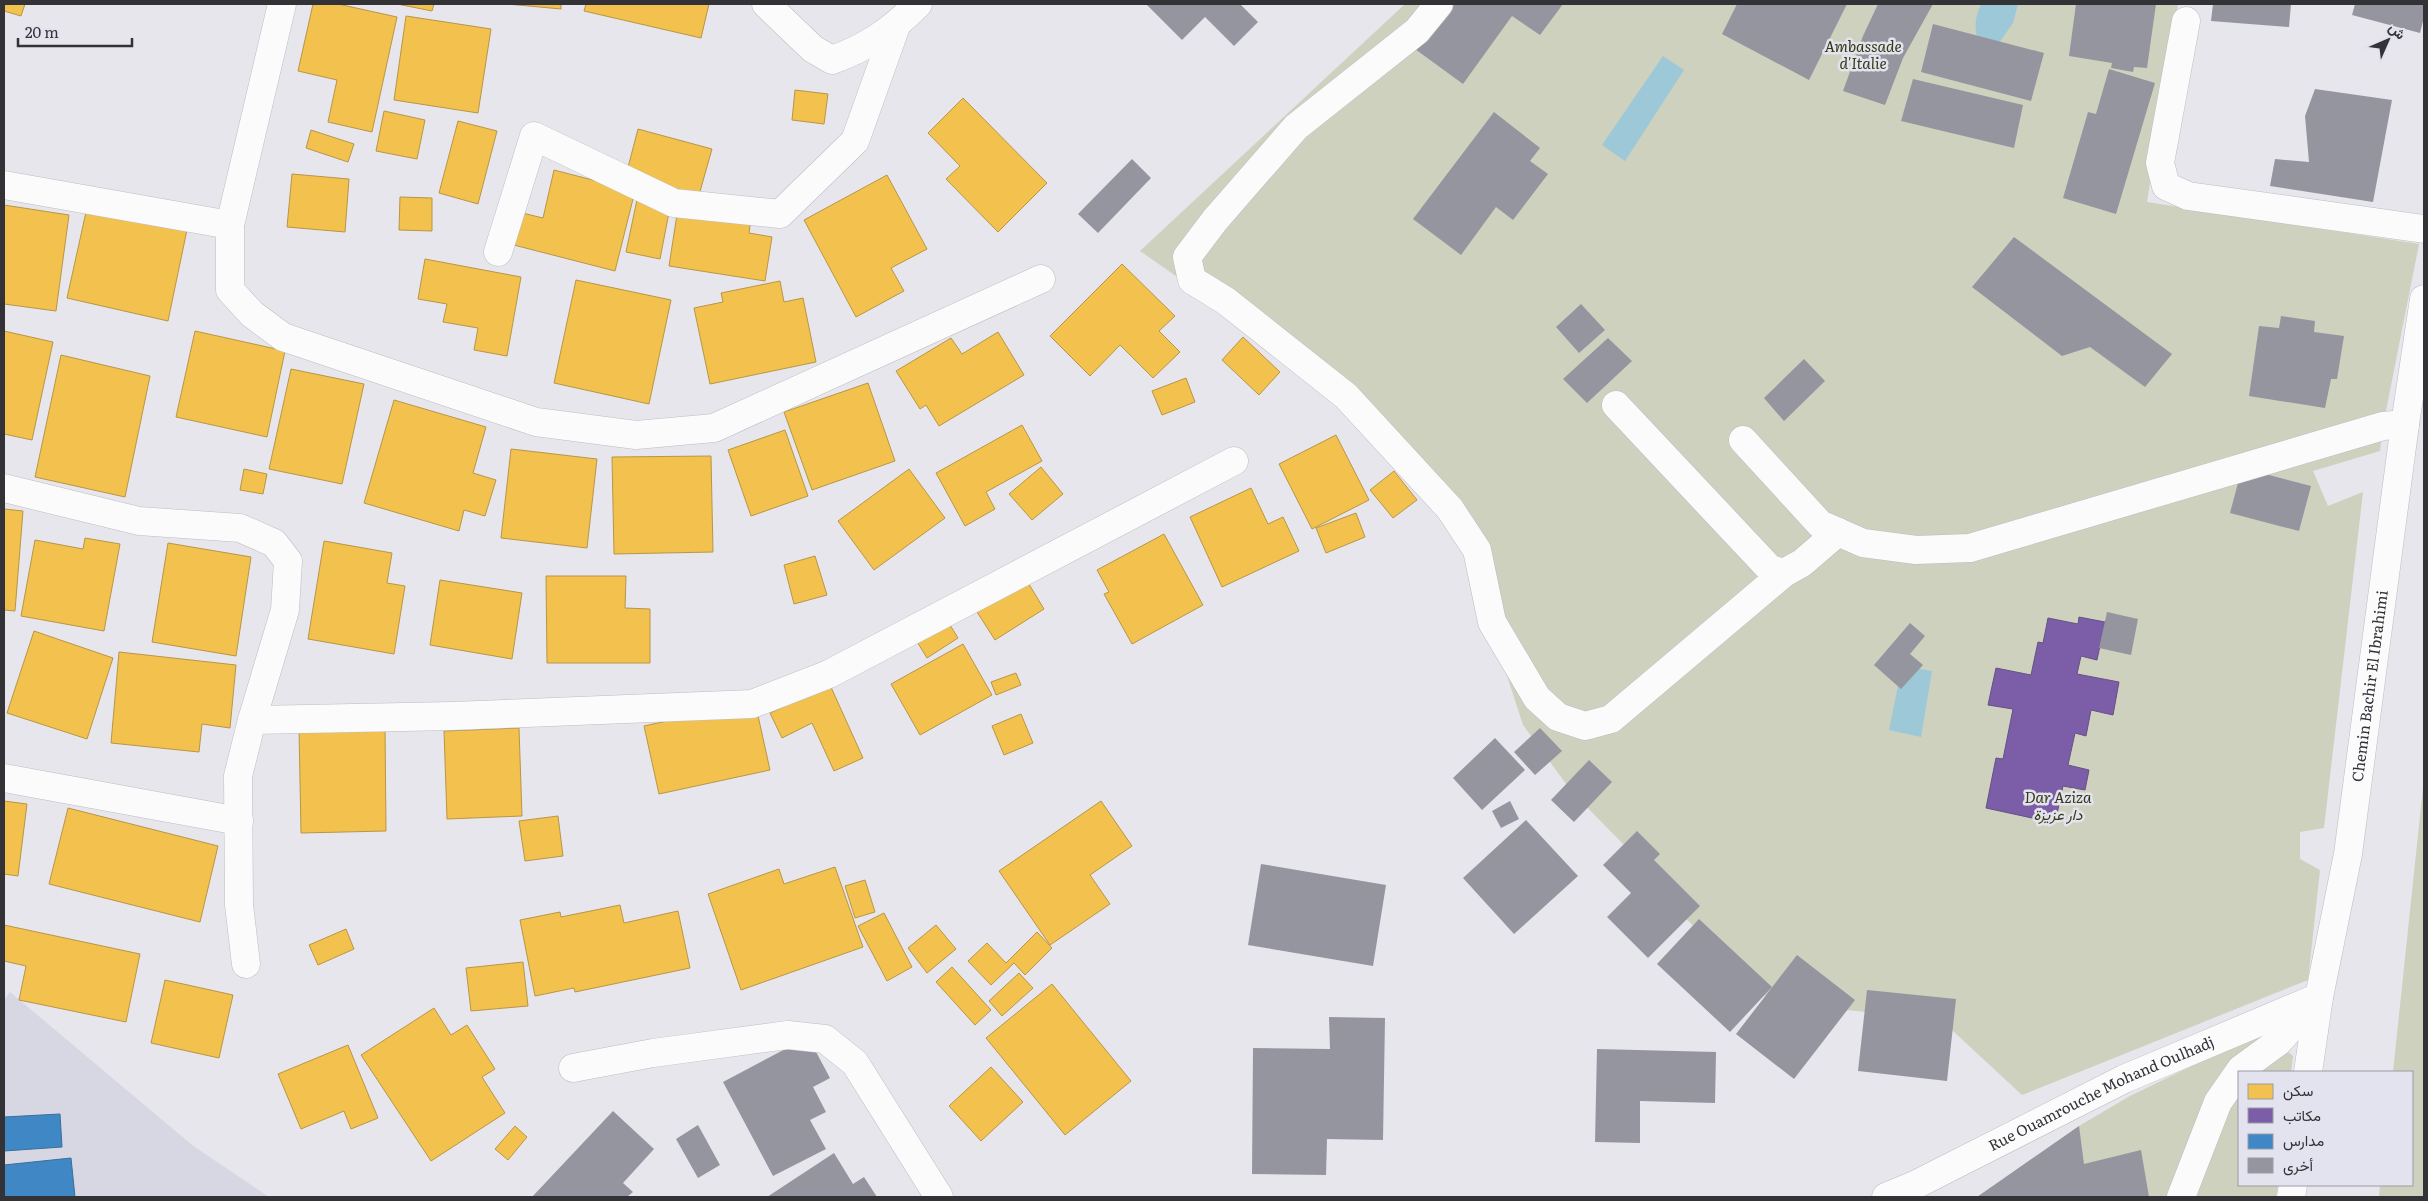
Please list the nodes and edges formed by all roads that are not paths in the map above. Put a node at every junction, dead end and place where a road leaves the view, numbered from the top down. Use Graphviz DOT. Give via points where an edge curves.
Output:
graph roads {
  1 [pos="282,4"];
  2 [pos="766,4"];
  3 [pos="918,4"];
  4 [pos="1439,4"];
  5 [pos="2186,21"];
  6 [pos="896,26"];
  7 [pos="4,185"];
  8 [pos="230,225"];
  9 [pos="2424,229"];
  10 [pos="498,252"];
  11 [pos="1041,279"];
  12 [pos="2424,299"];
  13 [pos="1616,405"];
  14 [pos="2404,424"];
  15 [pos="1743,440"];
  16 [pos="1234,461"];
  17 [pos="4,488"];
  18 [pos="1838,532"];
  19 [pos="1784,573"];
  20 [pos="252,720"];
  21 [pos="4,778"];
  22 [pos="239,821"];
  23 [pos="246,964"];
  24 [pos="2319,998"];
  25 [pos="573,1068"];
  26 [pos="2240,1071"];
  27 [pos="2308,1071"];
  28 [pos="2238,1073"];
  29 [pos="939,1197"];
  30 [pos="1886,1197"];
  31 [pos="2181,1197"];
  1 -- 8 [label="street"];
  2 -- 6 [label="street" via="813,48 832,60 856,51"];
  3 -- 6 [label="street"];
  4 -- 19 [label="street" via="1417,31 1296,127 1186,257 1192,280 1226,301 1346,396 1450,509 1477,550 1492,622 1537,698 1558,717 1585,726 1611,719"];
  5 -- 9 [label="street" via="2160,163 2166,186 2188,196"];
  6 -- 10 [label="street" via="855,141 780,214 674,204 534,136"];
  7 -- 8 [label="street"];
  8 -- 11 [label="street" via="230,290 252,314 283,337 536,422 636,435 714,428"];
  12 -- 14 [label="street, Chemin Bachir El Ibrahimi"];
  13 -- 19 [label="street" via="1770,568"];
  14 -- 18 [label="street" via="2383,426 1970,548 1916,550 1863,543"];
  14 -- 24 [label="street, Chemin Bachir El Ibrahimi" via="2348,854"];
  15 -- 18 [label="street" via="1820,524"];
  16 -- 20 [label="street" via="829,674 752,704"];
  17 -- 20 [label="street" via="139,521 240,528 274,543 288,561 286,601"];
  18 -- 19 [label="street" via="1802,563"];
  20 -- 22 [label="street" via="238,776"];
  21 -- 22 [label="street"];
  22 -- 23 [label="street" via="239,905"];
  24 -- 26 [label="street" via="2278,1042"];
  24 -- 27 [label="street, Chemin Bachir El Ibrahimi"];
  24 -- 30 [label="street, Rue Ouamrouche Mohand Oulhadj" via="2124,1078"];
  25 -- 29 [label="street" via="653,1053 788,1035 825,1039 855,1063"];
  28 -- 31 [label="street" via="2218,1102"];
}
